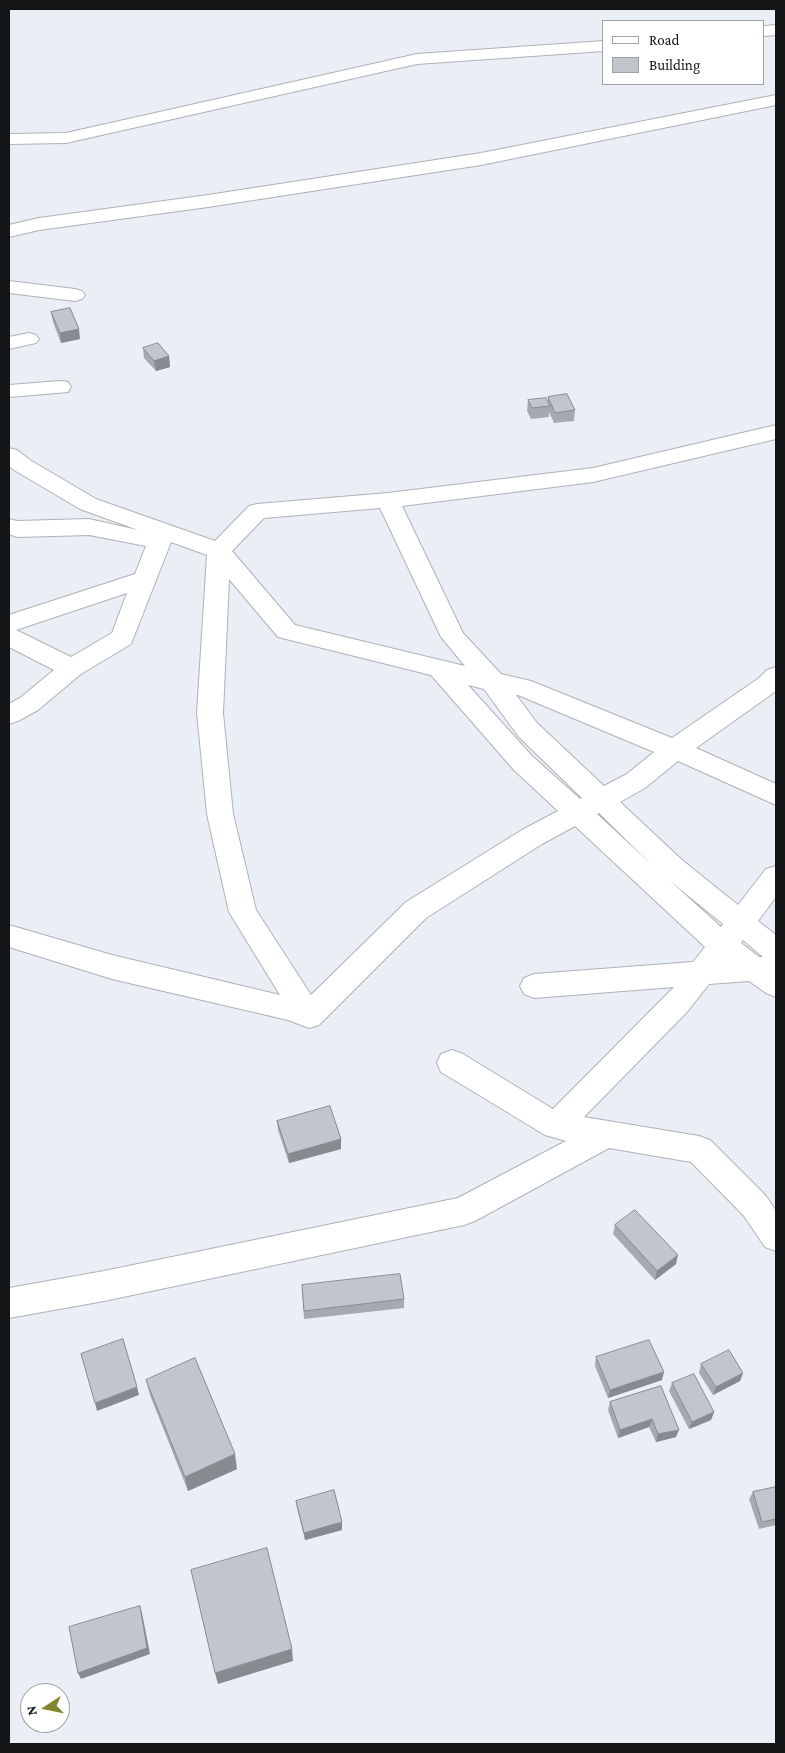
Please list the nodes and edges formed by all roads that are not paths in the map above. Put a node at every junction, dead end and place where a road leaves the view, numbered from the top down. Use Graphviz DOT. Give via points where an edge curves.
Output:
graph roads {
  1 [pos="602,46"];
  2 [pos="776,100"];
  3 [pos="9,139"];
  4 [pos="9,231"];
  5 [pos="9,287"];
  6 [pos="75,295"];
  7 [pos="29,339"];
  8 [pos="9,343"];
  9 [pos="60,387"];
  10 [pos="9,391"];
  11 [pos="776,432"];
  12 [pos="13,462"];
  13 [pos="388,500"];
  14 [pos="9,528"];
  15 [pos="158,542"];
  16 [pos="219,551"];
  17 [pos="144,579"];
  18 [pos="9,624"];
  19 [pos="9,636"];
  20 [pos="438,667"];
  21 [pos="72,668"];
  22 [pos="776,676"];
  23 [pos="493,682"];
  24 [pos="9,715"];
  25 [pos="675,749"];
  26 [pos="776,795"];
  27 [pos="589,806"];
  28 [pos="776,877"];
  29 [pos="740,922"];
  30 [pos="9,936"];
  31 [pos="722,945"];
  32 [pos="771,968"];
  33 [pos="699,974"];
  34 [pos="534,986"];
  35 [pos="309,1016"];
  36 [pos="452,1063"];
  37 [pos="556,1126"];
  38 [pos="607,1134"];
  39 [pos="776,1237"];
  40 [pos="9,1303"];
  1 -- 3 [label="street" via="417,59 66,138"];
  2 -- 4 [label="street" via="482,159"];
  5 -- 6 [label="street"];
  7 -- 8 [label="street"];
  9 -- 10 [label="street"];
  11 -- 13 [label="street" via="593,475"];
  12 -- 16 [label="street" via="88,504"];
  13 -- 16 [label="street" via="257,511"];
  13 -- 23 [label="street" via="453,637"];
  14 -- 15 [label="street" via="89,527"];
  15 -- 16 [label="street"];
  15 -- 17 [label="street"];
  16 -- 20 [label="street" via="287,630"];
  16 -- 35 [label="street" via="210,713 220,814 244,912"];
  17 -- 18 [label="street"];
  17 -- 21 [label="street" via="122,638"];
  19 -- 21 [label="street"];
  20 -- 23 [label="street"];
  20 -- 27 [label="street" via="523,763"];
  21 -- 24 [label="street" via="29,704"];
  22 -- 25 [label="street"];
  23 -- 25 [label="street" via="522,687"];
  23 -- 27 [label="street"];
  25 -- 26 [label="street"];
  25 -- 27 [label="street" via="636,781"];
  27 -- 29 [label="street"];
  27 -- 31 [label="street"];
  27 -- 35 [label="street" via="532,837 416,910"];
  28 -- 29 [label="street"];
  29 -- 31 [label="street"];
  29 -- 32 [label="street"];
  30 -- 35 [label="street" via="112,967"];
  31 -- 32 [label="street"];
  31 -- 33 [label="street"];
  32 -- 33 [label="street"];
  33 -- 34 [label="street"];
  33 -- 37 [label="street" via="677,1004"];
  36 -- 37 [label="street"];
  37 -- 38 [label="street"];
  38 -- 39 [label="street" via="699,1150 755,1206"];
  38 -- 40 [label="street" via="464,1211"];
}
